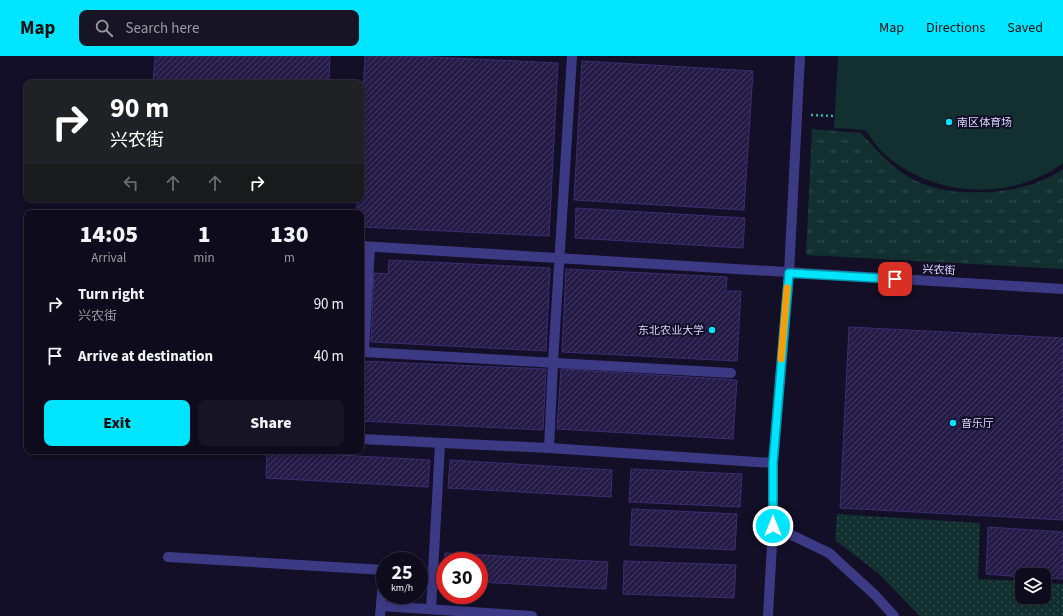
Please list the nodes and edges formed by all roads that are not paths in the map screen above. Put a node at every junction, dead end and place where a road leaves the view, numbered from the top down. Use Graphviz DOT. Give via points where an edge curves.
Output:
graph roads {
  1 [pos="572,56"];
  2 [pos="800,56"];
  3 [pos="365,246"];
  4 [pos="559,258"];
  5 [pos="789,273"];
  6 [pos="1063,289"];
  7 [pos="553,362"];
  8 [pos="731,373"];
  9 [pos="364,439"];
  10 [pos="440,444"];
  11 [pos="549,448"];
  12 [pos="773,463"];
  13 [pos="773,526"];
  14 [pos="168,557"];
  15 [pos="431,609"];
  16 [pos="380,611"];
  17 [pos="532,616"];
  18 [pos="768,616"];
  19 [pos="894,616"];
  1 -- 4 [label="street"];
  2 -- 5 [label="street"];
  3 -- 4 [label="street, 兴农街"];
  3 -- 7 [label="street" via="364,352"];
  4 -- 5 [label="street, 兴农街"];
  4 -- 7 [label="street"];
  5 -- 6 [label="street, 兴农街"];
  5 -- 12 [label="street"];
  7 -- 8 [label="street"];
  7 -- 11 [label="street"];
  9 -- 10 [label="street"];
  10 -- 11 [label="street"];
  10 -- 15 [label="street"];
  11 -- 12 [label="street"];
  12 -- 13 [label="street"];
  13 -- 18 [label="street"];
  13 -- 19 [label="street" via="829,553"];
  14 -- 16 [label="street" via="384,570"];
  15 -- 16 [label="street"];
  15 -- 17 [label="street"];
}
